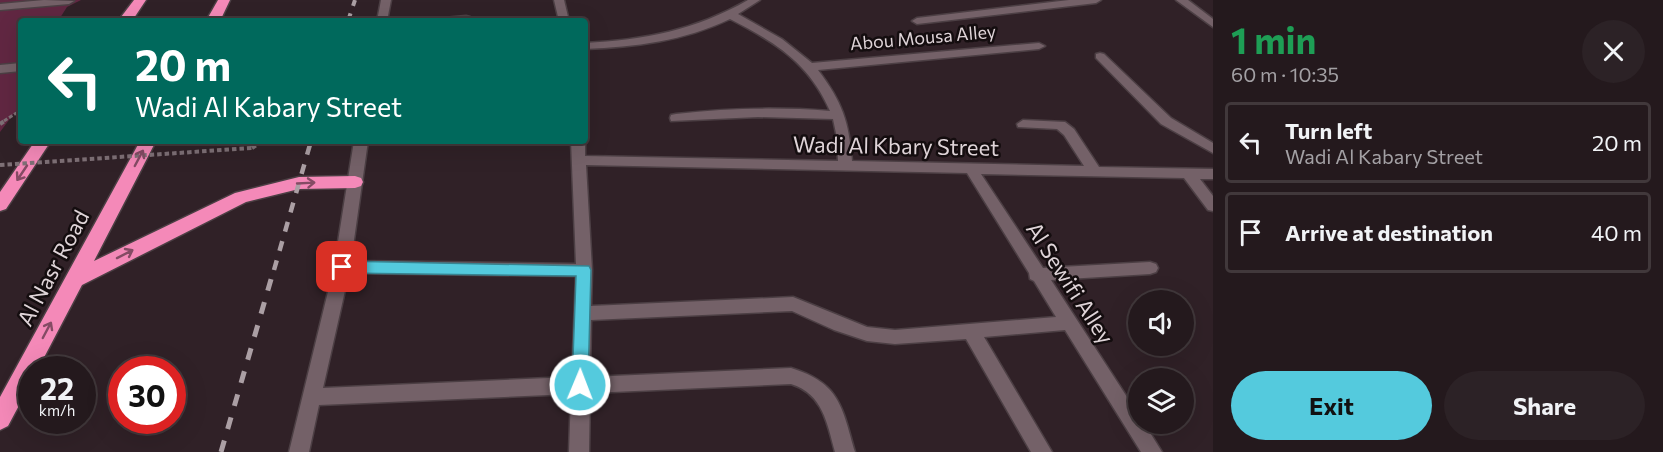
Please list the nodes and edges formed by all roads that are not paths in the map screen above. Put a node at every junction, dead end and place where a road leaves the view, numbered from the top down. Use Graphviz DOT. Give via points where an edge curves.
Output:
graph roads {
  1 [pos="140,0"];
  2 [pos="224,0"];
  3 [pos="386,0"];
  4 [pos="559,0"];
  5 [pos="755,0"];
  6 [pos="1096,0"];
  7 [pos="1181,0"];
  8 [pos="69,1"];
  9 [pos="13,3"];
  10 [pos="0,7"];
  11 [pos="731,15"];
  12 [pos="127,18"];
  13 [pos="215,18"];
  14 [pos="383,18"];
  15 [pos="563,18"];
  16 [pos="917,21"];
  17 [pos="1213,24"];
  18 [pos="588,46"];
  19 [pos="1039,46"];
  20 [pos="1100,56"];
  21 [pos="18,67"];
  22 [pos="809,67"];
  23 [pos="0,69"];
  24 [pos="840,116"];
  25 [pos="676,118"];
  26 [pos="1023,124"];
  27 [pos="41,144"];
  28 [pos="146,144"];
  29 [pos="361,144"];
  30 [pos="578,144"];
  31 [pos="1213,149"];
  32 [pos="579,160"];
  33 [pos="845,166"];
  34 [pos="971,169"];
  35 [pos="1095,172"];
  36 [pos="1188,173"];
  37 [pos="1213,174"];
  38 [pos="355,182"];
  39 [pos="0,205"];
  40 [pos="1213,206"];
  41 [pos="342,267"];
  42 [pos="1150,268"];
  43 [pos="584,270"];
  44 [pos="1036,275"];
  45 [pos="73,280"];
  46 [pos="582,313"];
  47 [pos="1069,323"];
  48 [pos="971,331"];
  49 [pos="580,385"];
  50 [pos="311,397"];
  51 [pos="0,419"];
  52 [pos="299,452"];
  53 [pos="579,452"];
  54 [pos="845,452"];
  55 [pos="1042,452"];
  56 [pos="1152,452"];
  1 -- 12 [label="highway"];
  2 -- 13 [label="highway"];
  3 -- 14 [label="street"];
  4 -- 15 [label="street"];
  5 -- 11 [label="street"];
  6 -- 16 [label="street"];
  7 -- 17 [label="street"];
  8 -- 9 [label="street"];
  9 -- 10 [label="street"];
  11 -- 18 [label="street" via="687,34 630,45"];
  11 -- 22 [label="street" via="787,46"];
  19 -- 22 [label="street, Abou Mousa Alley"];
  20 -- 31 [label="street" via="1166,120"];
  21 -- 23 [label="street"];
  22 -- 24 [label="street" via="828,90"];
  24 -- 25 [label="street" via="784,111"];
  24 -- 33 [label="street"];
  26 -- 35 [label="street" via="1060,125 1069,132"];
  27 -- 39 [label="highway, one-way"];
  45 -- 28 [label="highway, Al Nasr Road, one-way"];
  29 -- 38 [label="street"];
  30 -- 32 [label="street"];
  32 -- 33 [label="street, Wadi Al Kbary Street"];
  32 -- 43 [label="street"];
  33 -- 34 [label="street, Wadi Al Kbary Street"];
  34 -- 35 [label="street, Wadi Al Kbary Street"];
  34 -- 44 [label="street, Al Sewifi Alley"];
  35 -- 36 [label="street, Wadi Al Kbary Street"];
  36 -- 37 [label="street, Wadi Al Kbary Street"];
  36 -- 40 [label="street"];
  38 -- 41 [label="street"];
  45 -- 38 [label="highway, one-way" via="241,197 299,183"];
  41 -- 43 [label="street"];
  41 -- 50 [label="street"];
  42 -- 44 [label="street"];
  43 -- 46 [label="street"];
  44 -- 47 [label="street, Al Sewifi Alley"];
  51 -- 45 [label="highway, Al Nasr Road, one-way"];
  46 -- 48 [label="street" via="793,304 867,334 895,337"];
  46 -- 49 [label="street"];
  47 -- 48 [label="street"];
  47 -- 56 [label="street, Al Sewifi Alley"];
  48 -- 55 [label="street"];
  49 -- 50 [label="street"];
  49 -- 53 [label="street"];
  49 -- 54 [label="street" via="791,376 807,380 821,389 830,403"];
  50 -- 52 [label="street"];
}
